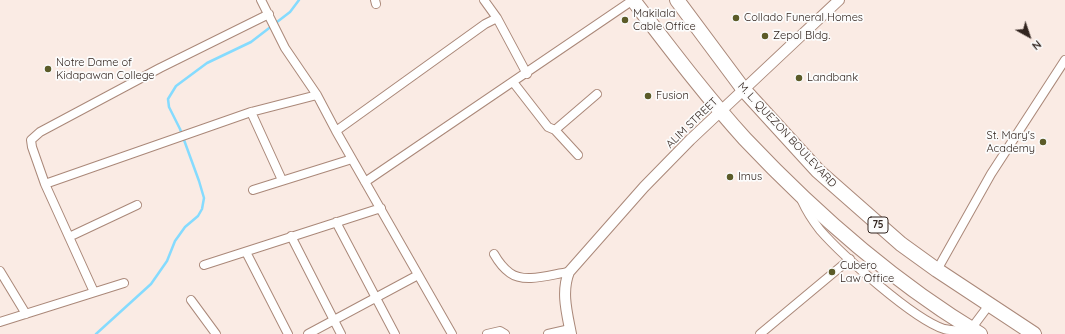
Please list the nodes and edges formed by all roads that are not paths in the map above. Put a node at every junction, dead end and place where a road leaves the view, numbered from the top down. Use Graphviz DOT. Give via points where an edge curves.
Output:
graph roads {
  1 [pos="261,0"];
  2 [pos="484,0"];
  3 [pos="633,0"];
  4 [pos="677,0"];
  5 [pos="839,0"];
  6 [pos="270,16"];
  7 [pos="497,18"];
  8 [pos="1065,60"];
  9 [pos="527,74"];
  10 [pos="513,82"];
  11 [pos="744,90"];
  12 [pos="597,94"];
  13 [pos="317,95"];
  14 [pos="251,112"];
  15 [pos="721,112"];
  16 [pos="555,130"];
  17 [pos="336,131"];
  18 [pos="578,155"];
  19 [pos="352,159"];
  20 [pos="282,180"];
  21 [pos="365,182"];
  22 [pos="45,184"];
  23 [pos="253,190"];
  24 [pos="799,193"];
  25 [pos="137,205"];
  26 [pos="381,208"];
  27 [pos="336,222"];
  28 [pos="291,236"];
  29 [pos="69,237"];
  30 [pos="246,252"];
  31 [pos="494,254"];
  32 [pos="850,259"];
  33 [pos="204,265"];
  34 [pos="937,270"];
  35 [pos="0,271"];
  36 [pos="569,272"];
  37 [pos="418,275"];
  38 [pos="124,283"];
  39 [pos="94,292"];
  40 [pos="376,297"];
  41 [pos="191,300"];
  42 [pos="989,305"];
  43 [pos="26,314"];
  44 [pos="335,320"];
  45 [pos="0,322"];
  46 [pos="571,332"];
  47 [pos="975,332"];
  48 [pos="216,334"];
  49 [pos="288,334"];
  50 [pos="308,334"];
  51 [pos="342,334"];
  52 [pos="395,334"];
  53 [pos="452,334"];
  54 [pos="487,334"];
  55 [pos="505,334"];
  56 [pos="548,334"];
  57 [pos="760,334"];
  58 [pos="1034,334"];
  1 -- 6 [label="street"];
  2 -- 7 [label="street"];
  3 -- 9 [label="street"];
  3 -- 15 [label="highway, 75"];
  4 -- 11 [label="highway, M. L. QUEZON BOULEVARD / 75"];
  5 -- 11 [label="street, ALIM STREET"];
  6 -- 13 [label="street" via="293,61"];
  6 -- 22 [label="street" via="154,72 34,137 31,143"];
  7 -- 9 [label="street"];
  7 -- 17 [label="street"];
  8 -- 34 [label="street" via="991,174"];
  9 -- 10 [label="street"];
  10 -- 16 [label="street" via="548,127"];
  10 -- 21 [label="street"];
  11 -- 15 [label="street, ALIM STREET"];
  11 -- 34 [label="highway, M. L. QUEZON BOULEVARD / 75" via="818,171 865,214"];
  12 -- 16 [label="street"];
  13 -- 14 [label="street"];
  13 -- 17 [label="street"];
  14 -- 20 [label="street"];
  14 -- 22 [label="street"];
  15 -- 24 [label="highway, 75"];
  15 -- 36 [label="street, ALIM STREET" via="644,188"];
  16 -- 18 [label="street"];
  17 -- 19 [label="street"];
  19 -- 20 [label="street"];
  19 -- 21 [label="street"];
  20 -- 23 [label="street"];
  21 -- 26 [label="street"];
  22 -- 29 [label="street"];
  24 -- 32 [label="street" via="810,217"];
  24 -- 47 [label="highway, 75" via="882,266"];
  25 -- 29 [label="street"];
  26 -- 27 [label="street"];
  26 -- 37 [label="street"];
  27 -- 28 [label="street"];
  27 -- 40 [label="street"];
  28 -- 30 [label="street"];
  28 -- 44 [label="street"];
  29 -- 39 [label="street"];
  30 -- 33 [label="street"];
  30 -- 49 [label="street"];
  31 -- 36 [label="street" via="510,274 517,276"];
  32 -- 47 [label="street" via="888,292 933,323 955,331"];
  32 -- 57 [label="street"];
  34 -- 42 [label="highway, M. L. QUEZON BOULEVARD / 75"];
  35 -- 43 [label="street"];
  36 -- 46 [label="street" via="565,282 565,293"];
  37 -- 40 [label="street"];
  37 -- 53 [label="street"];
  38 -- 39 [label="street"];
  39 -- 43 [label="street"];
  40 -- 44 [label="street"];
  40 -- 52 [label="street"];
  41 -- 48 [label="street"];
  42 -- 47 [label="street"];
  42 -- 58 [label="highway, M. L. QUEZON BOULEVARD / 75"];
  43 -- 45 [label="street"];
  44 -- 50 [label="street"];
  44 -- 51 [label="street"];
  46 -- 56 [label="street"];
  54 -- 55 [label="street"];
}
